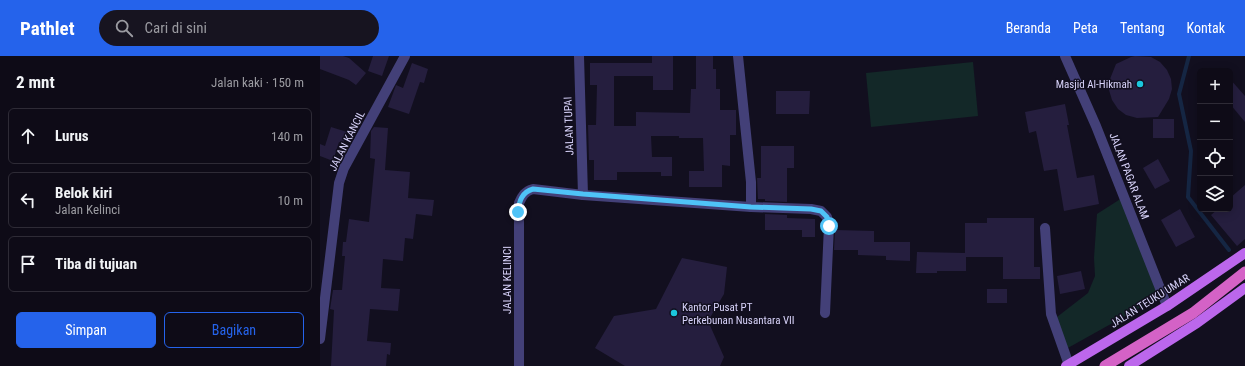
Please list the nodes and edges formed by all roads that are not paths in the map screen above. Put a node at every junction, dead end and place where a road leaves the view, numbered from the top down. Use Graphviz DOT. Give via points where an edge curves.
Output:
graph roads {
  1 [pos="405,56"];
  2 [pos="579,56"];
  3 [pos="738,56"];
  4 [pos="1065,56"];
  5 [pos="583,194"];
  6 [pos="751,207"];
  7 [pos="1045,228"];
  8 [pos="1245,253"];
  9 [pos="1226,266"];
  10 [pos="1245,271"];
  11 [pos="1244,288"];
  12 [pos="1167,306"];
  13 [pos="825,313"];
  14 [pos="320,339"];
  15 [pos="519,366"];
  16 [pos="1068,366"];
  17 [pos="1105,366"];
  18 [pos="1129,366"];
  1 -- 14 [label="street, JALAN KANCIL" via="344,168 339,183"];
  2 -- 5 [label="street, JALAN TUPAI"];
  3 -- 6 [label="street" via="751,182"];
  4 -- 12 [label="street, JALAN PAGAR ALAM" via="1096,126"];
  5 -- 6 [label="street"];
  5 -- 15 [label="street, JALAN KELINCI" via="533,189 527,191 519,203"];
  6 -- 13 [label="street" via="811,209 821,211 827,217 829,226"];
  7 -- 16 [label="street" via="1051,314"];
  8 -- 9 [label="main road, JALAN TEUKU UMAR"];
  9 -- 10 [label="main road" via="1235,264"];
  9 -- 12 [label="main road, JALAN TEUKU UMAR"];
  10 -- 17 [label="highway" via="1194,313"];
  11 -- 18 [label="main road"];
  12 -- 16 [label="main road, JALAN TEUKU UMAR"];
}
